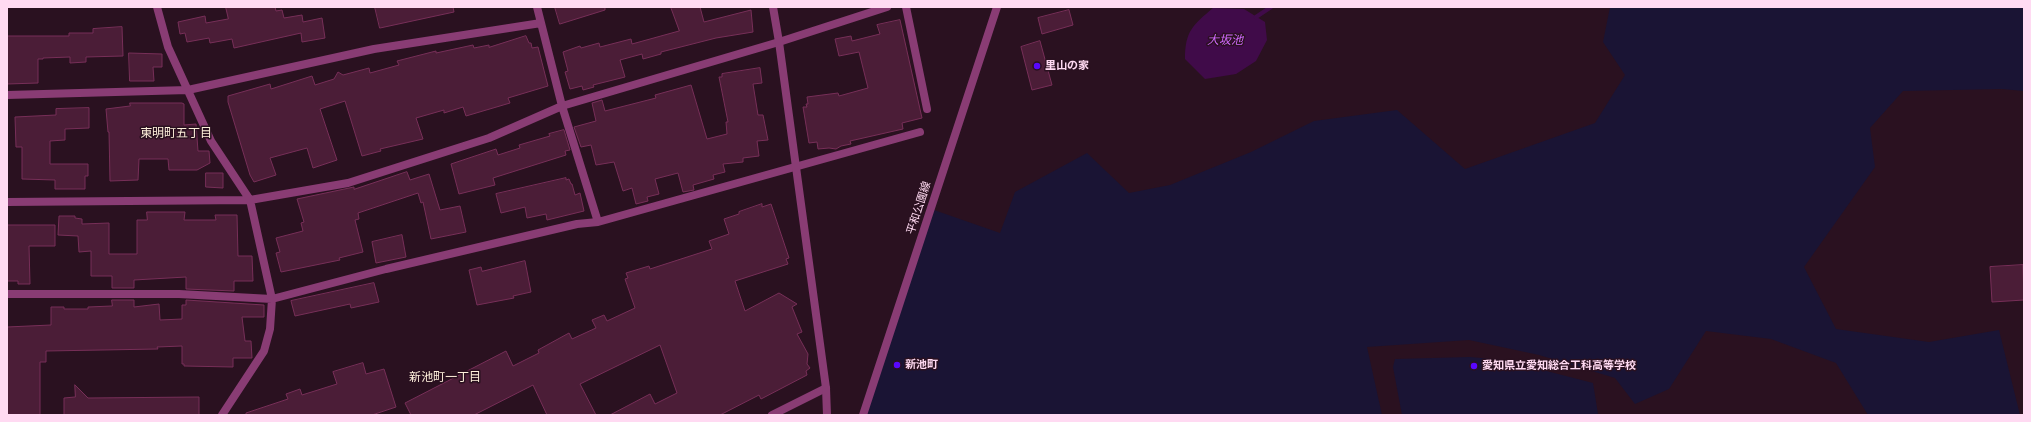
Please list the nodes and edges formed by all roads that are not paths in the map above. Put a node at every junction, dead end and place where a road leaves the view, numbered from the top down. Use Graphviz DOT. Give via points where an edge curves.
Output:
graph roads {
  1 [pos="157,7"];
  2 [pos="537,7"];
  3 [pos="773,7"];
  4 [pos="887,7"];
  5 [pos="906,7"];
  6 [pos="997,7"];
  7 [pos="541,23"];
  8 [pos="780,42"];
  9 [pos="188,90"];
  10 [pos="7,95"];
  11 [pos="562,106"];
  12 [pos="927,109"];
  13 [pos="920,132"];
  14 [pos="796,167"];
  15 [pos="250,200"];
  16 [pos="7,202"];
  17 [pos="598,222"];
  18 [pos="7,294"];
  19 [pos="272,300"];
  20 [pos="826,388"];
  21 [pos="222,415"];
  22 [pos="772,415"];
  23 [pos="827,415"];
  24 [pos="863,415"];
  1 -- 9 [label="street" via="168,47"];
  2 -- 7 [label="street"];
  3 -- 8 [label="street"];
  4 -- 8 [label="street"];
  5 -- 12 [label="street"];
  6 -- 24 [label="street, 平和公園線"];
  7 -- 9 [label="street" via="374,49"];
  7 -- 11 [label="street"];
  8 -- 11 [label="street"];
  8 -- 14 [label="street"];
  9 -- 10 [label="street"];
  9 -- 15 [label="street" via="211,141"];
  11 -- 15 [label="street" via="489,138 348,183"];
  11 -- 17 [label="street"];
  13 -- 14 [label="street"];
  14 -- 17 [label="street"];
  14 -- 20 [label="street"];
  15 -- 16 [label="street"];
  15 -- 19 [label="street"];
  17 -- 19 [label="street" via="577,224 386,269"];
  18 -- 19 [label="street" via="179,294"];
  19 -- 21 [label="street" via="270,329 264,351"];
  20 -- 22 [label="street"];
  20 -- 23 [label="street"];
}
